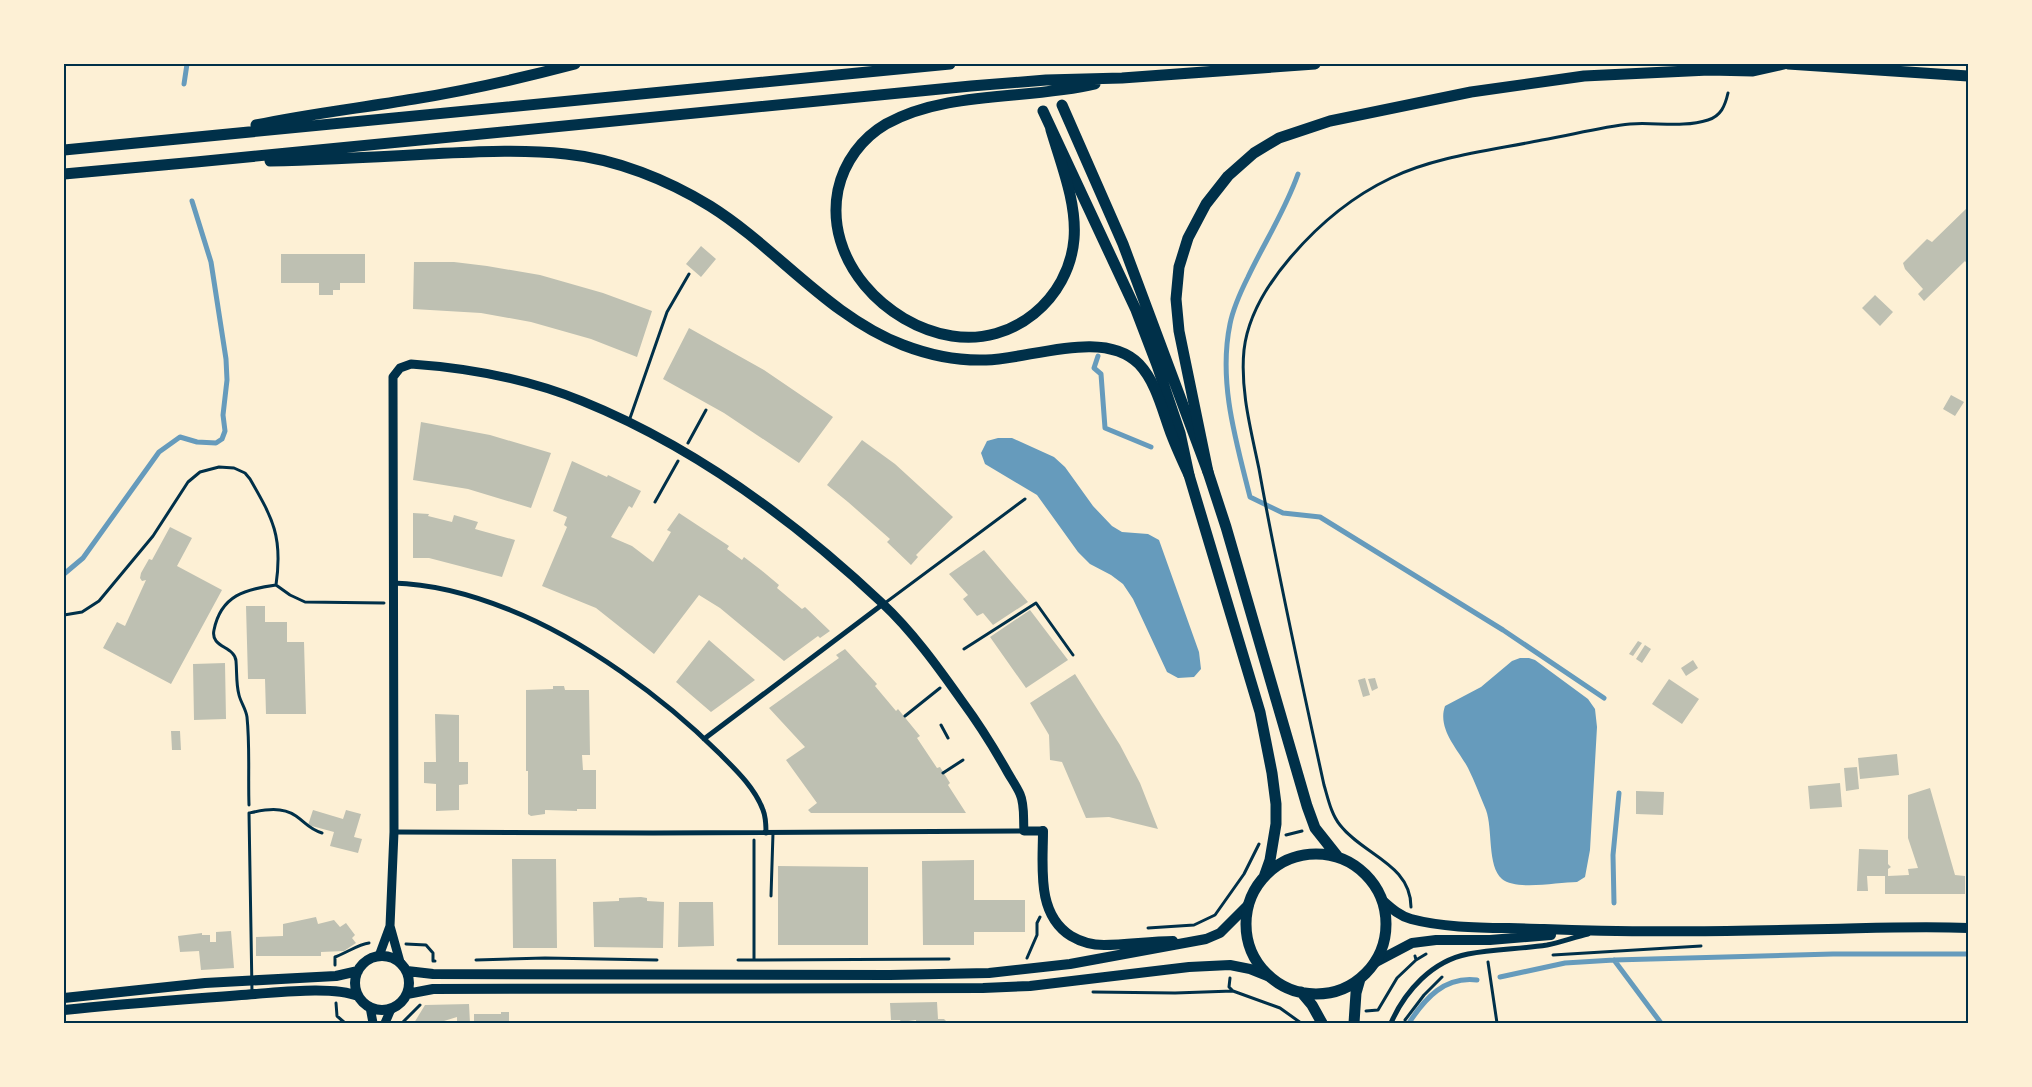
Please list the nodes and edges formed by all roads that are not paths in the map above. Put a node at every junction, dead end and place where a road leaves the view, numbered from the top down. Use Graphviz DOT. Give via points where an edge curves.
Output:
graph roads {
  1 [pos="575,64"];
  2 [pos="950,64"];
  3 [pos="1315,64"];
  4 [pos="1784,64"];
  5 [pos="1788,64"];
  6 [pos="1968,76"];
  7 [pos="1122,78"];
  8 [pos="1062,105"];
  9 [pos="1044,111"];
  10 [pos="1051,130"];
  11 [pos="196,137"];
  12 [pos="64,150"];
  13 [pos="196,162"];
  14 [pos="64,174"];
  15 [pos="690,274"];
  16 [pos="629,421"];
  17 [pos="1208,472"];
  18 [pos="1189,475"];
  19 [pos="1025,499"];
  20 [pos="393,583"];
  21 [pos="883,604"];
  22 [pos="704,739"];
  23 [pos="1024,831"];
  24 [pos="1043,831"];
  25 [pos="394,832"];
  26 [pos="766,833"];
  27 [pos="773,833"];
  28 [pos="322,834"];
  29 [pos="1338,857"];
  30 [pos="1264,877"];
  31 [pos="771,896"];
  32 [pos="1383,901"];
  33 [pos="1249,904"];
  34 [pos="390,926"];
  35 [pos="1968,928"];
  36 [pos="1597,931"];
  37 [pos="1196,942"];
  38 [pos="379,956"];
  39 [pos="400,962"];
  40 [pos="1374,963"];
  41 [pos="358,971"];
  42 [pos="407,971"];
  43 [pos="1270,977"];
  44 [pos="1360,979"];
  45 [pos="252,981"];
  46 [pos="1301,992"];
  47 [pos="252,994"];
  48 [pos="407,994"];
  49 [pos="358,996"];
  50 [pos="64,998"];
  51 [pos="370,1007"];
  52 [pos="391,1009"];
  53 [pos="64,1010"];
  54 [pos="372,1023"];
  55 [pos="385,1023"];
  56 [pos="1322,1023"];
  57 [pos="1354,1023"];
  58 [pos="1392,1023"];
  1 -- 11 [label="main road" via="486,86 304,115"];
  2 -- 11 [label="main road"];
  3 -- 7 [label="main road"];
  4 -- 17 [label="main road" via="1753,71 1584,76 1471,92 1330,122 1279,138 1254,153 1228,176 1206,204 1188,238 1179,266 1176,299 1179,330"];
  5 -- 6 [label="main road"];
  7 -- 10 [label="main road" via="1050,92 928,107 886,124 873,133 860,144 848,163 836,202 836,220 846,258 863,285 893,311 931,331 953,336 972,338 1003,332 1044,306 1059,286 1071,254 1074,223"];
  7 -- 13 [label="main road" via="971,86"];
  8 -- 17 [label="main road" via="1129,261"];
  9 -- 10 [label="main road"];
  10 -- 18 [label="main road" via="1136,310 1180,433"];
  11 -- 12 [label="main road"];
  13 -- 14 [label="main road"];
  13 -- 18 [label="main road" via="296,161 484,151 568,154 605,161 672,185 725,216 840,310 910,348 962,360 987,360 1082,347 1109,348 1130,356 1147,374"];
  15 -- 16 [label="lane" via="667,312"];
  16 -- 20 [label="street" via="580,400 517,380 411,364 400,368 393,377"];
  16 -- 21 [label="street" via="684,452 778,515"];
  17 -- 29 [label="main road" via="1307,806 1320,836"];
  18 -- 30 [label="main road" via="1260,712 1272,773 1276,824"];
  19 -- 21 [label="lane"];
  20 -- 22 [label="street" via="457,592 544,626 650,694"];
  20 -- 25 [label="street"];
  21 -- 22 [label="street"];
  21 -- 23 [label="street" via="949,682 986,735 1020,794"];
  22 -- 26 [label="street" via="752,790 763,810"];
  23 -- 24 [label="street"];
  23 -- 27 [label="street"];
  24 -- 37 [label="main road" via="1044,886 1049,913 1063,931 1086,943 1103,945 1146,941"];
  25 -- 26 [label="street"];
  25 -- 34 [label="street"];
  26 -- 27 [label="street"];
  27 -- 31 [label="lane"];
  28 -- 45 [label="lane" via="286,811 249,813"];
  29 -- 30 [label="main road" via="1303,854 1282,863"];
  29 -- 32 [label="main road" via="1370,878"];
  30 -- 33 [label="main road"];
  32 -- 36 [label="main road" via="1394,912 1410,919 1436,924"];
  32 -- 40 [label="main road" via="1386,933"];
  33 -- 37 [label="main road" via="1220,933"];
  33 -- 43 [label="main road" via="1246,931 1249,944"];
  34 -- 38 [label="street"];
  34 -- 39 [label="street"];
  35 -- 36 [label="main road"];
  36 -- 40 [label="main road" via="1412,943"];
  36 -- 58 [label="street" via="1548,945 1466,954 1441,964 1406,996"];
  37 -- 42 [label="main road" via="1070,964 989,973 433,974"];
  38 -- 39 [label="main road"];
  38 -- 41 [label="main road" via="369,959"];
  39 -- 42 [label="main road"];
  40 -- 44 [label="main road"];
  41 -- 45 [label="main road" via="336,976"];
  41 -- 49 [label="main road" via="355,983"];
  42 -- 48 [label="main road" via="410,982"];
  43 -- 46 [label="main road"];
  43 -- 48 [label="main road" via="1230,965 1030,986 824,990 471,989"];
  44 -- 46 [label="main road" via="1332,992"];
  44 -- 57 [label="main road"];
  45 -- 47 [label="lane"];
  45 -- 50 [label="main road"];
  46 -- 56 [label="main road"];
  47 -- 49 [label="main road" via="336,991"];
  47 -- 53 [label="main road"];
  48 -- 52 [label="main road" via="401,1004"];
  49 -- 51 [label="main road"];
  51 -- 52 [label="main road"];
  51 -- 54 [label="street"];
  52 -- 55 [label="street"];
}
